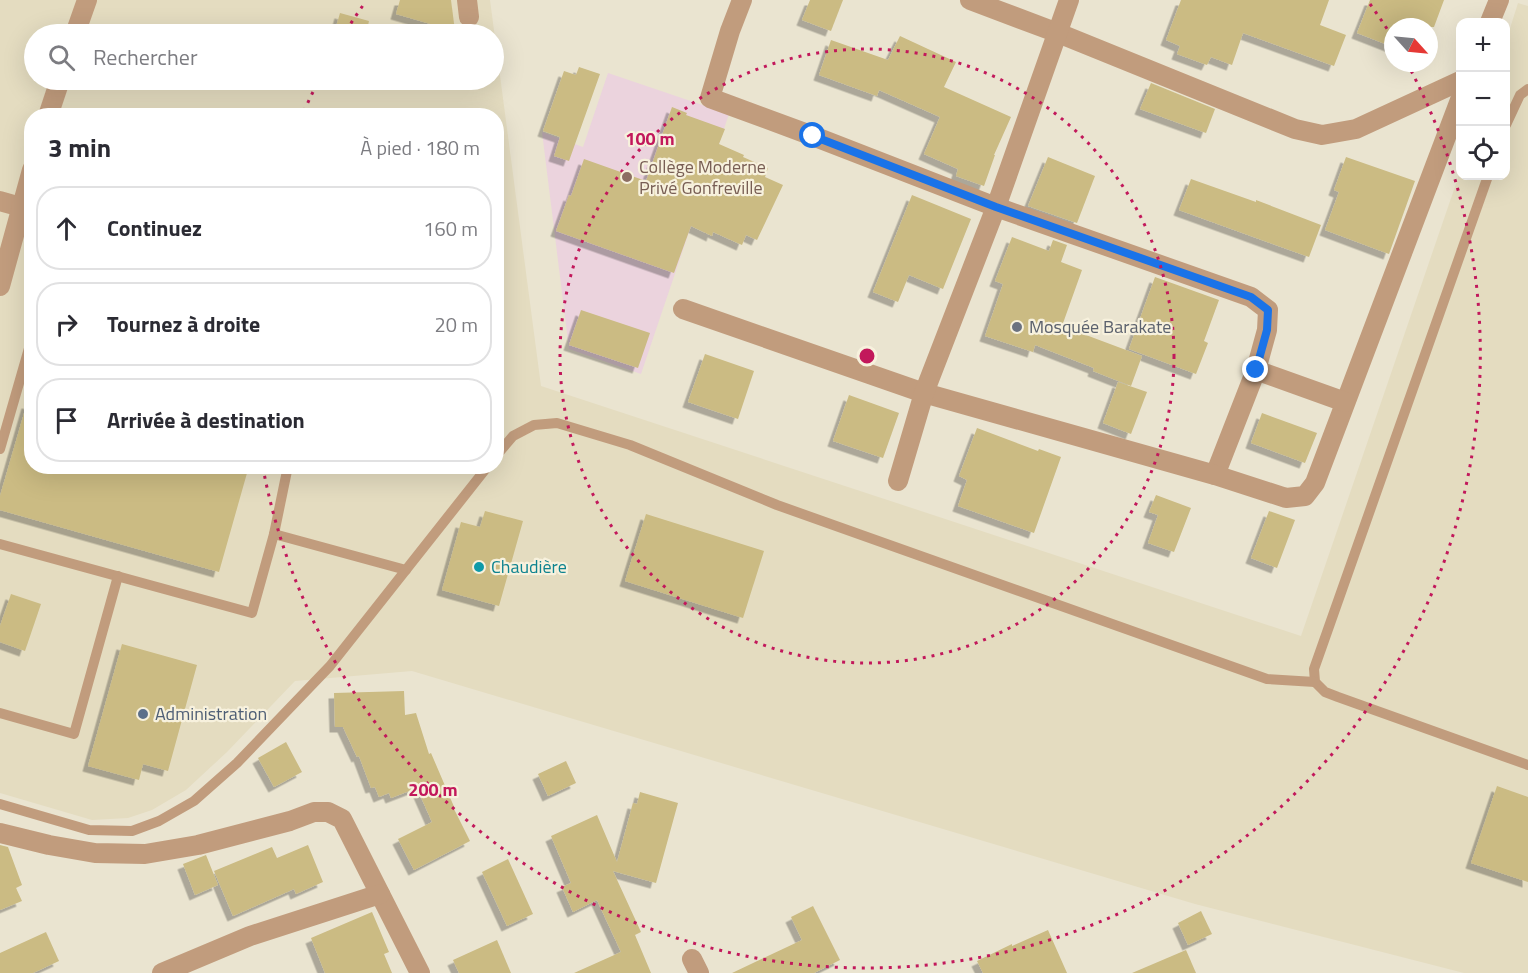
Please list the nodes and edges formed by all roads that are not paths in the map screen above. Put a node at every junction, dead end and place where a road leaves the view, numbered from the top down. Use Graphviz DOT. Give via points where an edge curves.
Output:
graph roads {
  1 [pos="87,0"];
  2 [pos="742,0"];
  3 [pos="970,0"];
  4 [pos="1069,0"];
  5 [pos="1499,0"];
  6 [pos="1492,18"];
  7 [pos="79,24"];
  8 [pos="1058,33"];
  9 [pos="1456,83"];
  10 [pos="1528,89"];
  11 [pos="57,90"];
  12 [pos="51,108"];
  13 [pos="1456,113"];
  14 [pos="1510,113"];
  15 [pos="1487,180"];
  16 [pos="24,197"];
  17 [pos="0,201"];
  18 [pos="21,207"];
  19 [pos="996,207"];
  20 [pos="0,286"];
  21 [pos="683,309"];
  22 [pos="24,366"];
  23 [pos="1256,370"];
  24 [pos="924,393"];
  25 [pos="1346,402"];
  26 [pos="504,447"];
  27 [pos="0,449"];
  28 [pos="286,474"];
  29 [pos="482,474"];
  30 [pos="1215,475"];
  31 [pos="898,481"];
  32 [pos="274,534"];
  33 [pos="0,544"];
  34 [pos="406,570"];
  35 [pos="118,576"];
  36 [pos="1315,682"];
  37 [pos="0,713"];
  38 [pos="1528,765"];
  39 [pos="0,804"];
  40 [pos="0,833"];
  41 [pos="380,894"];
  42 [pos="162,973"];
  43 [pos="420,973"];
  1 -- 7 [label="street"];
  2 -- 19 [label="street" via="710,98"];
  3 -- 8 [label="street"];
  4 -- 8 [label="street"];
  5 -- 6 [label="street"];
  8 -- 9 [label="street" via="1295,129 1322,135 1356,129"];
  8 -- 19 [label="street"];
  10 -- 14 [label="lane"];
  11 -- 12 [label="street"];
  13 -- 25 [label="street"];
  15 -- 36 [label="lane" via="1314,669"];
  16 -- 18 [label="street"];
  17 -- 18 [label="street"];
  18 -- 20 [label="street"];
  19 -- 23 [label="street" via="1251,297 1268,310"];
  19 -- 24 [label="street"];
  21 -- 24 [label="street"];
  22 -- 27 [label="lane"];
  23 -- 25 [label="street"];
  23 -- 30 [label="street"];
  24 -- 30 [label="street"];
  24 -- 31 [label="street"];
  25 -- 30 [label="street" via="1315,483 1305,496 1286,498"];
  26 -- 36 [label="lane" via="513,436 534,425 557,423 630,445 777,505 1268,679"];
  28 -- 32 [label="lane"];
  29 -- 34 [label="lane"];
  32 -- 34 [label="lane"];
  32 -- 35 [label="lane" via="252,613"];
  33 -- 35 [label="lane"];
  34 -- 39 [label="lane" via="330,666 237,763 194,801 132,831 89,830"];
  35 -- 37 [label="lane" via="74,734"];
  36 -- 38 [label="lane" via="1338,698"];
  40 -- 41 [label="street" via="95,853 145,854 198,845 314,812 328,812 342,819"];
  41 -- 42 [label="street" via="250,936"];
  41 -- 43 [label="street"];
}
